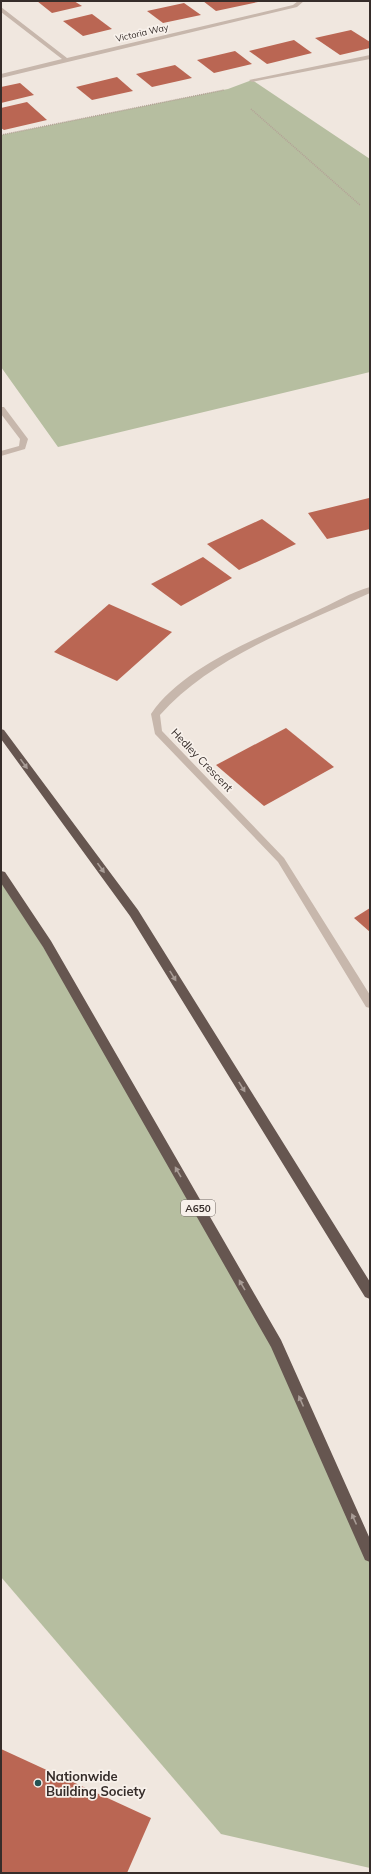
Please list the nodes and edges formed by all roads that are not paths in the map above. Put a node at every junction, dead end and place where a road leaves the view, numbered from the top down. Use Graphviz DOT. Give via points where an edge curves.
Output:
graph roads {
  1 [pos="300,1"];
  2 [pos="1,9"];
  3 [pos="370,57"];
  4 [pos="66,60"];
  5 [pos="1,76"];
  6 [pos="252,80"];
  7 [pos="1,409"];
  8 [pos="1,454"];
  9 [pos="370,590"];
  10 [pos="1,732"];
  11 [pos="1,875"];
  12 [pos="370,1004"];
  13 [pos="370,1293"];
  14 [pos="370,1555"];
  1 -- 4 [label="street, Victoria Way" via="295,6"];
  2 -- 4 [label="street"];
  3 -- 6 [label="street"];
  4 -- 5 [label="street, Victoria Way"];
  7 -- 8 [label="street" via="24,439 22,447"];
  9 -- 12 [label="street, Hedley Crescent" via="240,650 192,678 168,697 155,714 158,732 281,860"];
  10 -- 13 [label="highway, one-way" via="134,913"];
  14 -- 11 [label="highway, A650, one-way" via="276,1344 47,944"];
}
